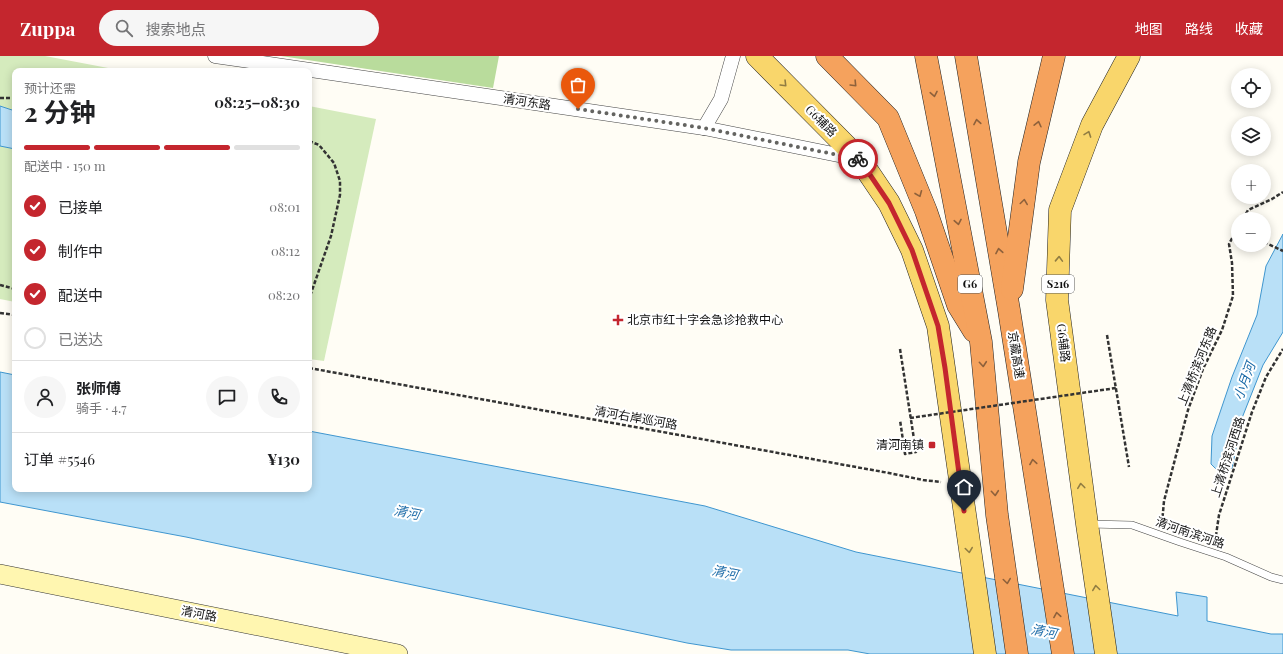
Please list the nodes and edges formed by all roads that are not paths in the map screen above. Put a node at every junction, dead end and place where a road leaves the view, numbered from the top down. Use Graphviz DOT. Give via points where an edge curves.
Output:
graph roads {
  1 [pos="215,56"];
  2 [pos="734,56"];
  3 [pos="757,56"];
  4 [pos="827,56"];
  5 [pos="926,56"];
  6 [pos="966,56"];
  7 [pos="1054,56"];
  8 [pos="1129,56"];
  9 [pos="296,68"];
  10 [pos="312,70"];
  11 [pos="704,128"];
  12 [pos="860,160"];
  13 [pos="1009,310"];
  14 [pos="981,342"];
  15 [pos="1086,524"];
  16 [pos="0,574"];
  17 [pos="1283,580"];
  18 [pos="398,654"];
  19 [pos="984,654"];
  20 [pos="1018,654"];
  21 [pos="1063,654"];
  22 [pos="1106,654"];
  1 -- 9 [label="street, 清河东路"];
  2 -- 11 [label="street" via="722,99"];
  3 -- 12 [label="main road, G6辅路, one-way"];
  4 -- 14 [label="highway, one-way" via="888,118 926,211 958,305"];
  5 -- 14 [label="highway, G6, one-way"];
  13 -- 6 [label="highway, 京藏高速, one-way"];
  13 -- 7 [label="highway, one-way" via="1029,162"];
  15 -- 8 [label="main road, G6辅路 / S216, one-way" via="1057,300 1060,210 1092,125"];
  10 -- 11 [label="street, 清河东路"];
  11 -- 12 [label="street, 清河东路"];
  12 -- 19 [label="main road, G6辅路, one-way" via="889,203 912,250 938,326"];
  21 -- 13 [label="highway, 京藏高速, one-way"];
  14 -- 20 [label="highway, G6, one-way" via="997,515"];
  15 -- 17 [label="lane, 清河南滨河路" via="1132,525 1226,557"];
  22 -- 15 [label="main road, G6辅路, one-way"];
  16 -- 18 [label="street, 清河路"];
}
